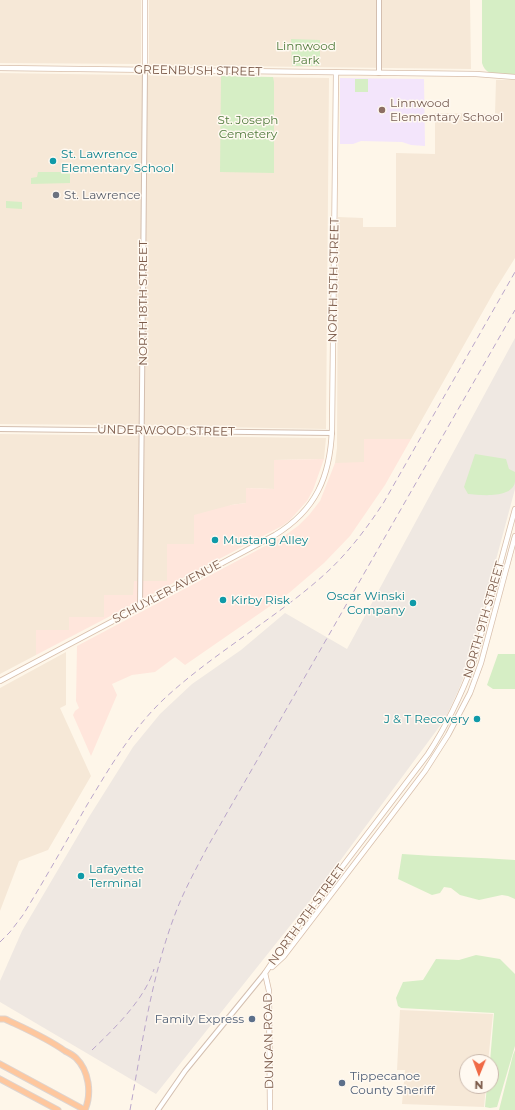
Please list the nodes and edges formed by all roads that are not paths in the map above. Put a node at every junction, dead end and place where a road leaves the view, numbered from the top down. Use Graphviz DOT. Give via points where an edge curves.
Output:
graph roads {
  1 [pos="145,0"];
  2 [pos="379,0"];
  3 [pos="0,68"];
  4 [pos="145,70"];
  5 [pos="336,73"];
  6 [pos="379,73"];
  7 [pos="515,77"];
  8 [pos="0,429"];
  9 [pos="142,430"];
  10 [pos="332,433"];
  11 [pos="321,486"];
  12 [pos="515,509"];
  13 [pos="515,536"];
  14 [pos="140,606"];
  15 [pos="0,681"];
  16 [pos="265,973"];
  17 [pos="2,1019"];
  18 [pos="0,1064"];
  19 [pos="0,1079"];
  20 [pos="58,1110"];
  21 [pos="85,1110"];
  22 [pos="158,1110"];
  23 [pos="270,1110"];
  1 -- 4 [label="main road, NORTH 18TH STREET"];
  2 -- 6 [label="street"];
  3 -- 4 [label="main road, GREENBUSH STREET"];
  4 -- 5 [label="main road, GREENBUSH STREET"];
  4 -- 9 [label="street, NORTH 18TH STREET"];
  5 -- 6 [label="main road, GREENBUSH STREET"];
  5 -- 10 [label="main road, NORTH 15TH STREET"];
  6 -- 7 [label="main road, GREENBUSH STREET"];
  8 -- 9 [label="street, UNDERWOOD STREET"];
  9 -- 10 [label="street, UNDERWOOD STREET"];
  9 -- 14 [label="street, NORTH 18TH STREET"];
  10 -- 11 [label="main road, NORTH 15TH STREET" via="329,461"];
  11 -- 14 [label="main road, SCHUYLER AVENUE" via="312,502 289,526"];
  12 -- 16 [label="main road, NORTH 9TH STREET" via="474,660 444,728 428,754 295,929"];
  13 -- 16 [label="main road, NORTH 9TH STREET" via="481,663 470,693 448,735 424,771 284,956"];
  14 -- 15 [label="main road, SCHUYLER AVENUE"];
  16 -- 22 [label="street" via="185,1071"];
  16 -- 23 [label="main road, DUNCAN ROAD" via="270,991"];
  17 -- 21 [label="highway" via="53,1043 76,1058 87,1077 89,1095"];
  18 -- 21 [label="highway"];
  19 -- 20 [label="highway"];
}
